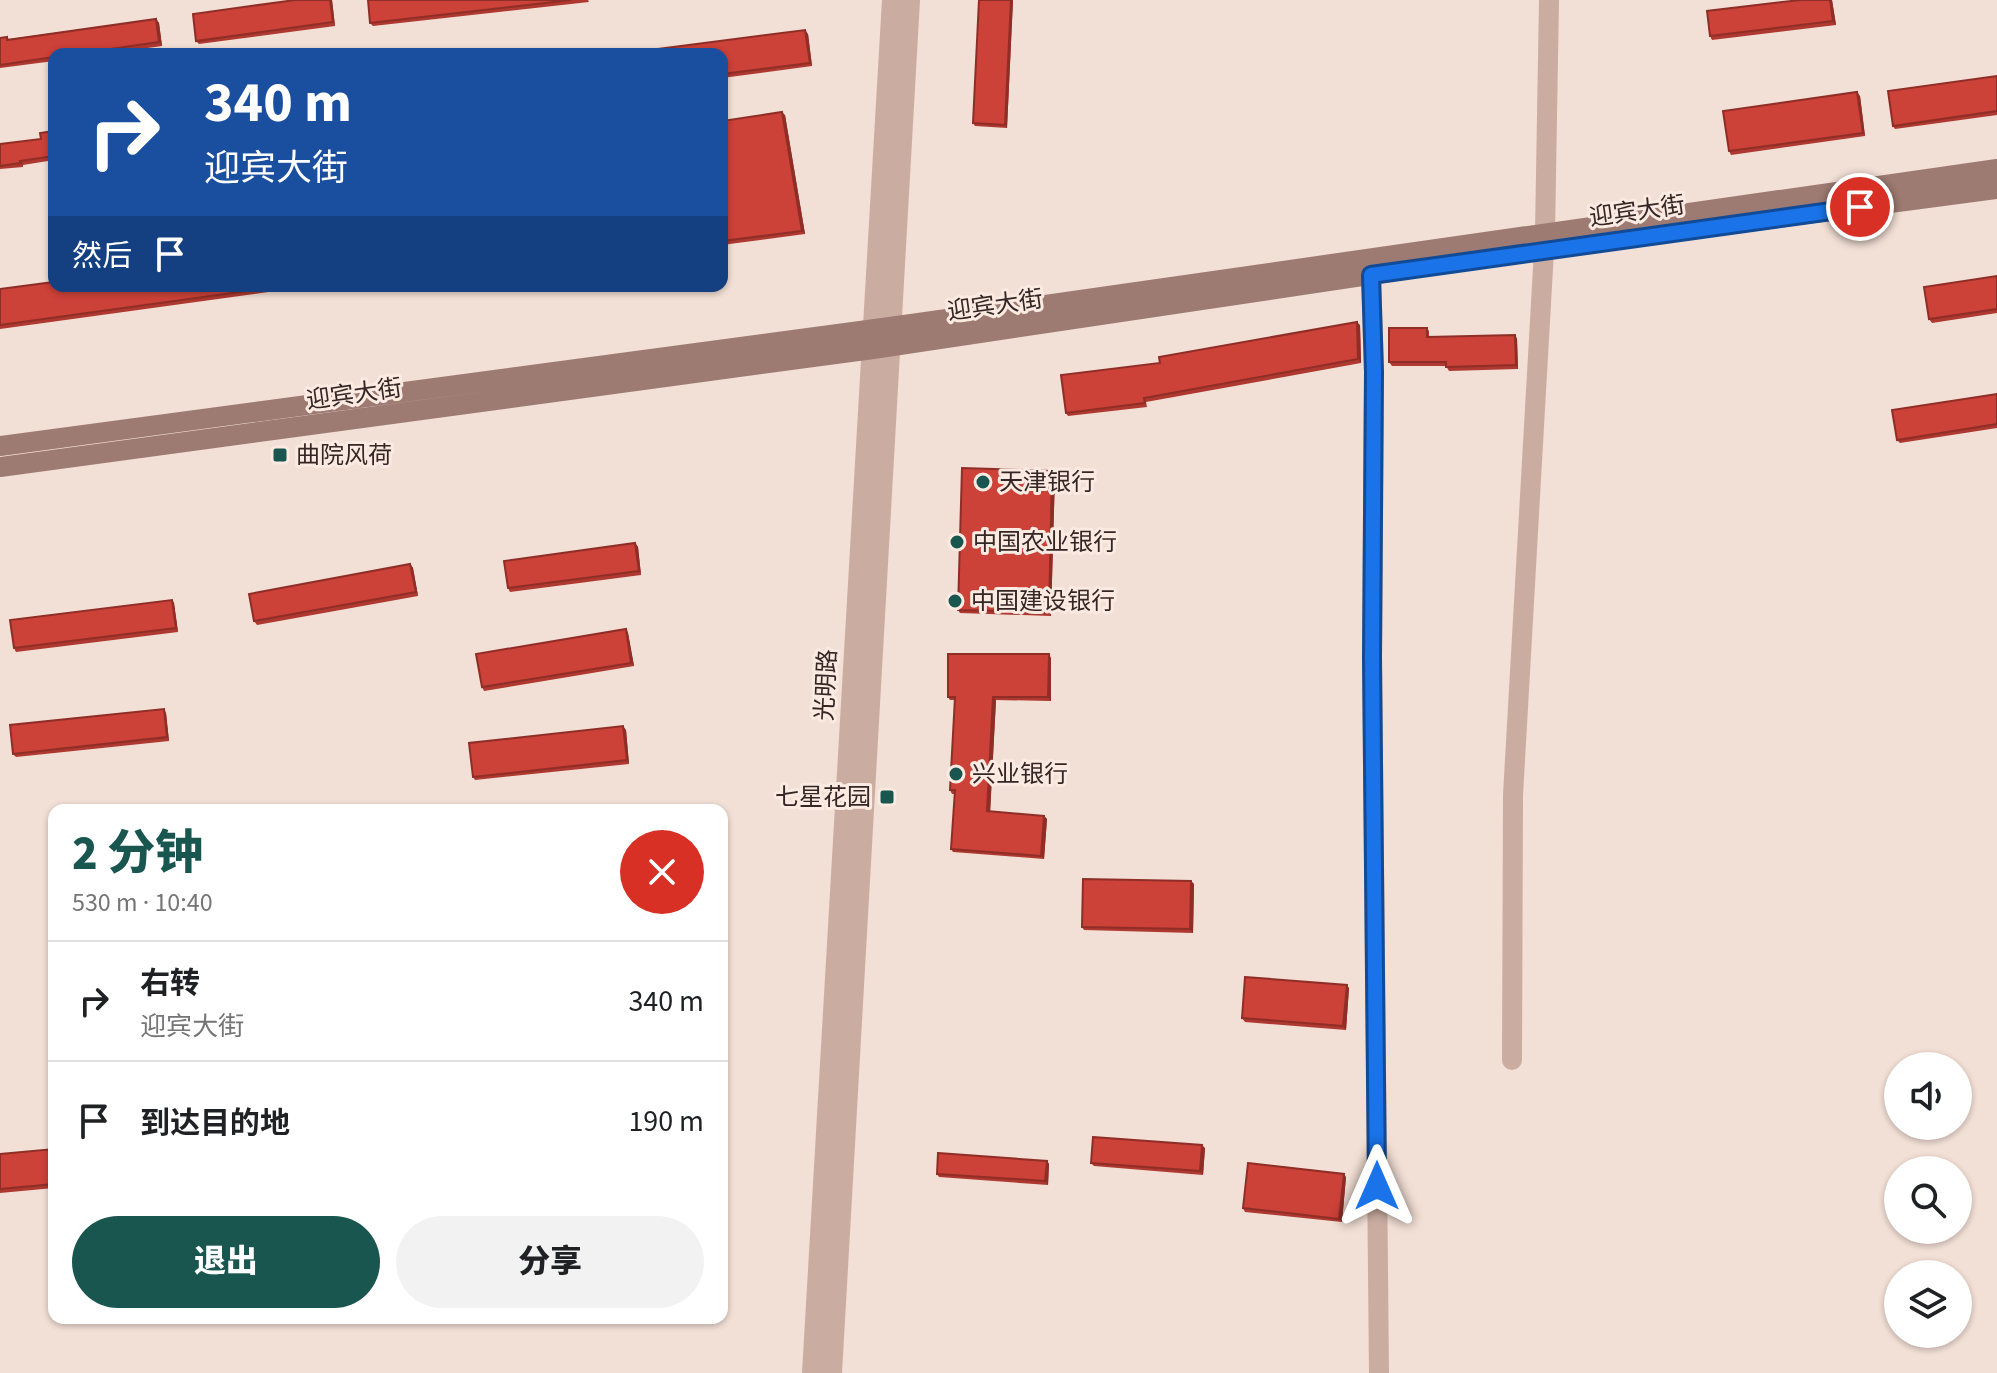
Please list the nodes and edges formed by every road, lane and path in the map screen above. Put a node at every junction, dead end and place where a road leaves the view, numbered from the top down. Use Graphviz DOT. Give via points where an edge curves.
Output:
graph roads {
  1 [pos="892,0"];
  2 [pos="910,0"];
  3 [pos="1549,0"];
  4 [pos="1997,169"];
  5 [pos="1997,189"];
  6 [pos="1544,241"];
  7 [pos="1371,275"];
  8 [pos="881,338"];
  9 [pos="0,446"];
  10 [pos="0,467"];
  11 [pos="1512,1060"];
  12 [pos="812,1373"];
  13 [pos="832,1373"];
  14 [pos="1379,1373"];
  1 -- 8 [label="street, 光明路"];
  2 -- 8 [label="street, 光明路"];
  3 -- 6 [label="street"];
  4 -- 6 [label="main road, 迎宾大街"];
  5 -- 6 [label="main road, 迎宾大街"];
  6 -- 7 [label="main road, 迎宾大街"];
  6 -- 8 [label="main road, 迎宾大街"];
  6 -- 11 [label="street" via="1513,795"];
  7 -- 8 [label="main road, 迎宾大街"];
  7 -- 14 [label="street"];
  8 -- 9 [label="main road, 迎宾大街"];
  8 -- 10 [label="main road, 迎宾大街"];
  8 -- 12 [label="street, 光明路"];
  8 -- 13 [label="street, 光明路"];
}
